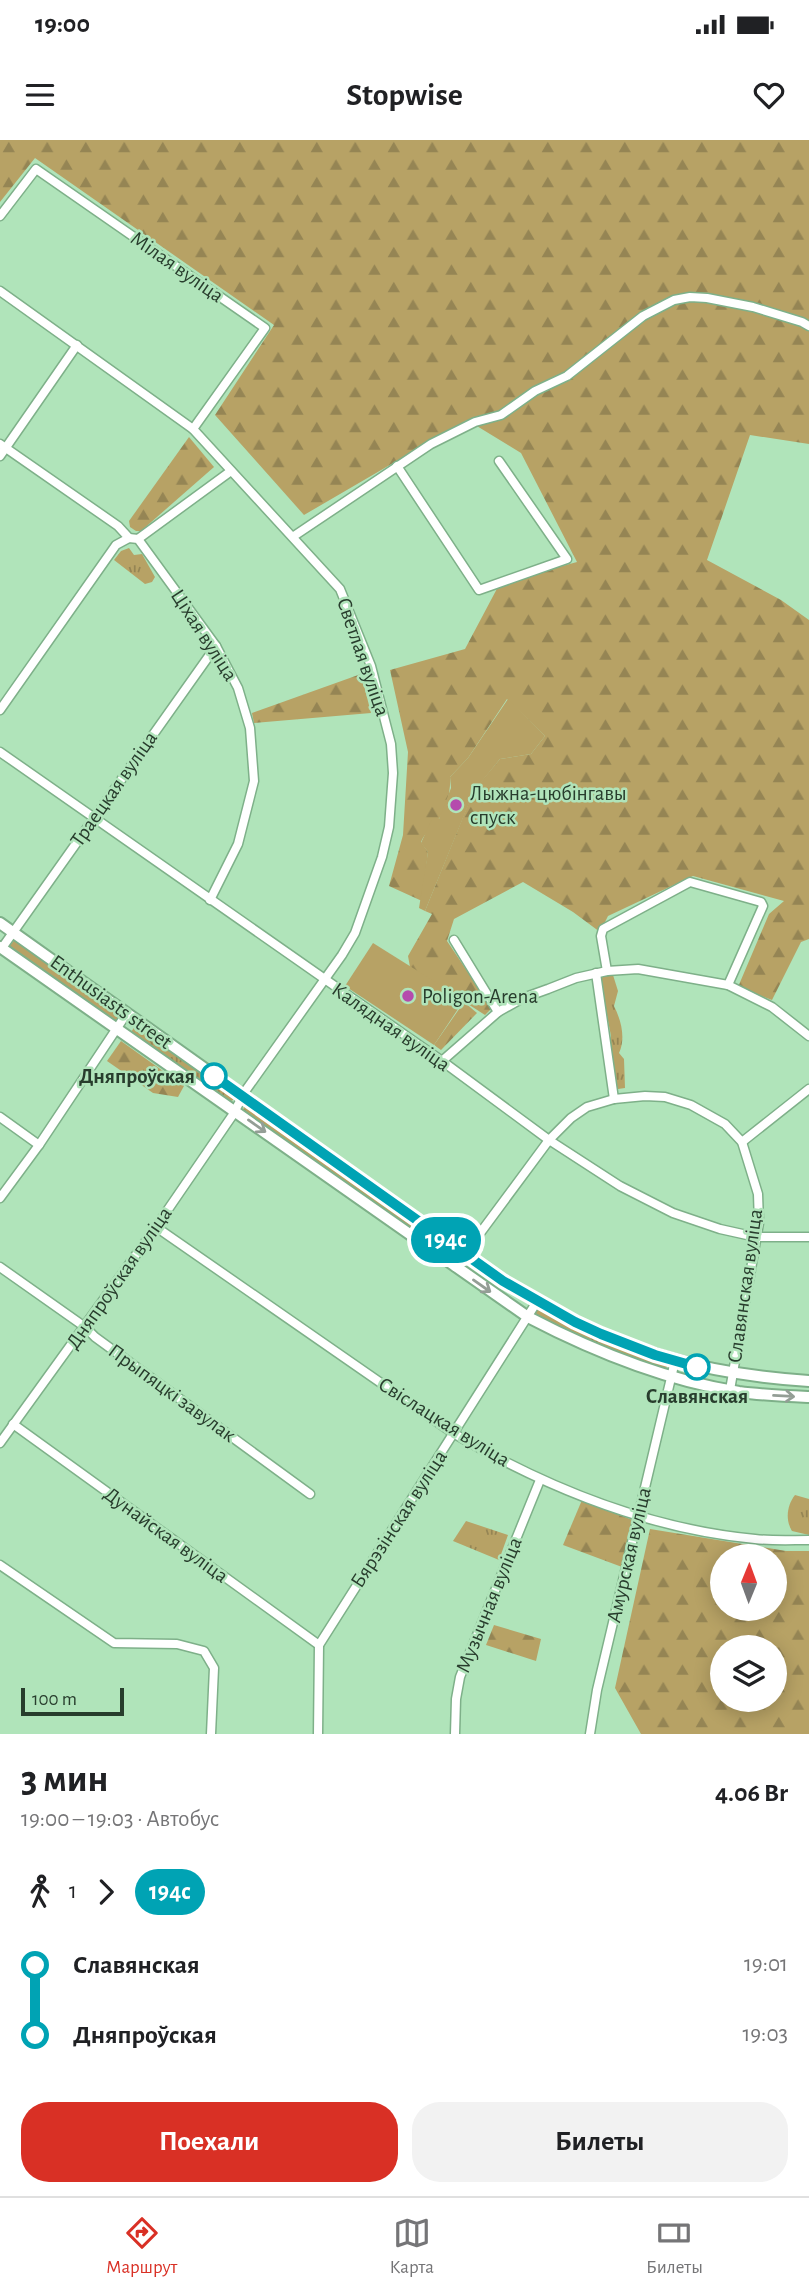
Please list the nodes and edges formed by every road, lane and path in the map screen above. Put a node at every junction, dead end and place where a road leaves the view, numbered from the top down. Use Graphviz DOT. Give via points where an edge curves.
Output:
graph roads {
  1 [pos="0,216"];
  2 [pos="0,291"];
  3 [pos="809,326"];
  4 [pos="77,345"];
  5 [pos="193,429"];
  6 [pos="2,449"];
  7 [pos="499,461"];
  8 [pos="397,466"];
  9 [pos="231,471"];
  10 [pos="294,536"];
  11 [pos="134,538"];
  12 [pos="216,646"];
  13 [pos="0,710"];
  14 [pos="0,752"];
  15 [pos="93,819"];
  16 [pos="210,900"];
  17 [pos="0,923"];
  18 [pos="13,933"];
  19 [pos="454,940"];
  20 [pos="1,947"];
  21 [pos="607,971"];
  22 [pos="596,973"];
  23 [pos="324,980"];
  24 [pos="728,985"];
  25 [pos="498,1012"];
  26 [pos="127,1013"];
  27 [pos="118,1028"];
  28 [pos="809,1036"];
  29 [pos="442,1061"];
  30 [pos="809,1089"];
  31 [pos="243,1096"];
  32 [pos="614,1099"];
  33 [pos="235,1111"];
  34 [pos="0,1117"];
  35 [pos="549,1140"];
  36 [pos="742,1142"];
  37 [pos="39,1145"];
  38 [pos="0,1198"];
  39 [pos="156,1227"];
  40 [pos="757,1237"];
  41 [pos="809,1237"];
  42 [pos="466,1253"];
  43 [pos="0,1267"];
  44 [pos="455,1267"];
  45 [pos="538,1300"];
  46 [pos="527,1317"];
  47 [pos="85,1327"];
  48 [pos="675,1361"];
  49 [pos="733,1374"];
  50 [pos="671,1377"];
  51 [pos="809,1381"];
  52 [pos="730,1390"];
  53 [pos="809,1397"];
  54 [pos="13,1424"];
  55 [pos="453,1433"];
  56 [pos="0,1443"];
  57 [pos="540,1480"];
  58 [pos="310,1494"];
  59 [pos="638,1516"];
  60 [pos="809,1540"];
  61 [pos="0,1565"];
  62 [pos="319,1645"];
  63 [pos="211,1734"];
  64 [pos="318,1734"];
  65 [pos="455,1734"];
  66 [pos="590,1734"];
  1 -- 5 [label="street, Мілая вуліца" via="36,169 265,328"];
  2 -- 4 [label="street, Светлая вуліца"];
  3 -- 8 [label="street" via="707,298 674,300 643,316 567,376 501,415 475,422"];
  4 -- 5 [label="street, Светлая вуліца"];
  4 -- 6 [label="street"];
  5 -- 9 [label="street, Светлая вуліца"];
  6 -- 11 [label="street, Ціхая вуліца"];
  7 -- 8 [label="street" via="567,559 479,590"];
  8 -- 10 [label="street"];
  9 -- 10 [label="street, Светлая вуліца"];
  9 -- 11 [label="street"];
  10 -- 23 [label="street, Светлая вуліца" via="340,589 371,666 391,744 393,773 382,857 355,933"];
  11 -- 12 [label="street, Ціхая вуліца"];
  11 -- 13 [label="street" via="116,545"];
  12 -- 15 [label="street, Траецкая вуліца"];
  12 -- 16 [label="street, Ціхая вуліца" via="246,713 254,781 238,844"];
  14 -- 15 [label="street, Калядная вуліца"];
  15 -- 16 [label="street, Калядная вуліца"];
  15 -- 18 [label="street, Траецкая вуліца"];
  16 -- 23 [label="street, Калядная вуліца"];
  17 -- 18 [label="street, Enthusiasts street"];
  18 -- 20 [label="street, Траецкая вуліца"];
  18 -- 26 [label="street, Enthusiasts street"];
  19 -- 25 [label="street"];
  20 -- 27 [label="street, Enthusiasts street"];
  21 -- 22 [label="street"];
  21 -- 24 [label="street" via="638,969"];
  21 -- 24 [label="street" via="603,929 690,882 761,902"];
  22 -- 25 [label="street" via="523,998"];
  22 -- 32 [label="street"];
  23 -- 29 [label="street, Калядная вуліца"];
  23 -- 31 [label="street, Светлая вуліца"];
  24 -- 28 [label="street" via="772,1007"];
  25 -- 29 [label="street"];
  26 -- 27 [label="street"];
  26 -- 31 [label="street, Enthusiasts street"];
  27 -- 33 [label="street, Enthusiasts street"];
  27 -- 37 [label="street"];
  29 -- 35 [label="street, Калядная вуліца"];
  30 -- 36 [label="street"];
  31 -- 33 [label="street, Дняпроўская вуліца"];
  31 -- 42 [label="street, Enthusiasts street"];
  32 -- 35 [label="street" via="587,1107"];
  32 -- 36 [label="street" via="665,1097 691,1105 725,1124"];
  33 -- 39 [label="street, Дняпроўская вуліца"];
  33 -- 44 [label="street, Enthusiasts street, one-way"];
  34 -- 37 [label="street"];
  35 -- 40 [label="street, Калядная вуліца" via="620,1186 673,1213"];
  35 -- 42 [label="street"];
  36 -- 40 [label="street, Славянская вуліца" via="758,1194"];
  37 -- 38 [label="street"];
  39 -- 47 [label="street, Дняпроўская вуліца"];
  39 -- 55 [label="street, Свіслацкая вуліца"];
  40 -- 41 [label="street, Калядная вуліца"];
  40 -- 49 [label="street, Славянская вуліца"];
  42 -- 44 [label="street"];
  42 -- 45 [label="street, Enthusiasts street"];
  43 -- 47 [label="street, Прыпяцкі завулак"];
  44 -- 46 [label="street, Enthusiasts street, one-way"];
  45 -- 46 [label="street, Бярэзінская вуліца"];
  45 -- 48 [label="street, Enthusiasts street" via="601,1334"];
  46 -- 50 [label="street, Enthusiasts street" via="613,1358"];
  46 -- 55 [label="street, Бярэзінская вуліца"];
  47 -- 54 [label="street, Дняпроўская вуліца"];
  47 -- 58 [label="street, Прыпяцкі завулак"];
  48 -- 49 [label="street, Enthusiasts street"];
  48 -- 50 [label="street, Амурская вуліца"];
  49 -- 51 [label="street, Enthusiasts street"];
  49 -- 52 [label="street, Славянская вуліца"];
  50 -- 52 [label="street, Enthusiasts street"];
  50 -- 59 [label="street, Амурская вуліца"];
  52 -- 53 [label="street, Enthusiasts street, one-way"];
  54 -- 56 [label="street, Дняпроўская вуліца"];
  54 -- 62 [label="street, Дунайская вуліца"];
  55 -- 57 [label="street, Свіслацкая вуліца"];
  55 -- 62 [label="street, Бярэзінская вуліца"];
  57 -- 59 [label="street, Свіслацкая вуліца"];
  57 -- 65 [label="street, Музычная вуліца" via="460,1677"];
  59 -- 60 [label="street, Свіслацкая вуліца" via="696,1531"];
  59 -- 66 [label="street, Амурская вуліца"];
  61 -- 63 [label="street" via="114,1643 177,1644 204,1651 214,1668"];
  62 -- 64 [label="street"];
}
